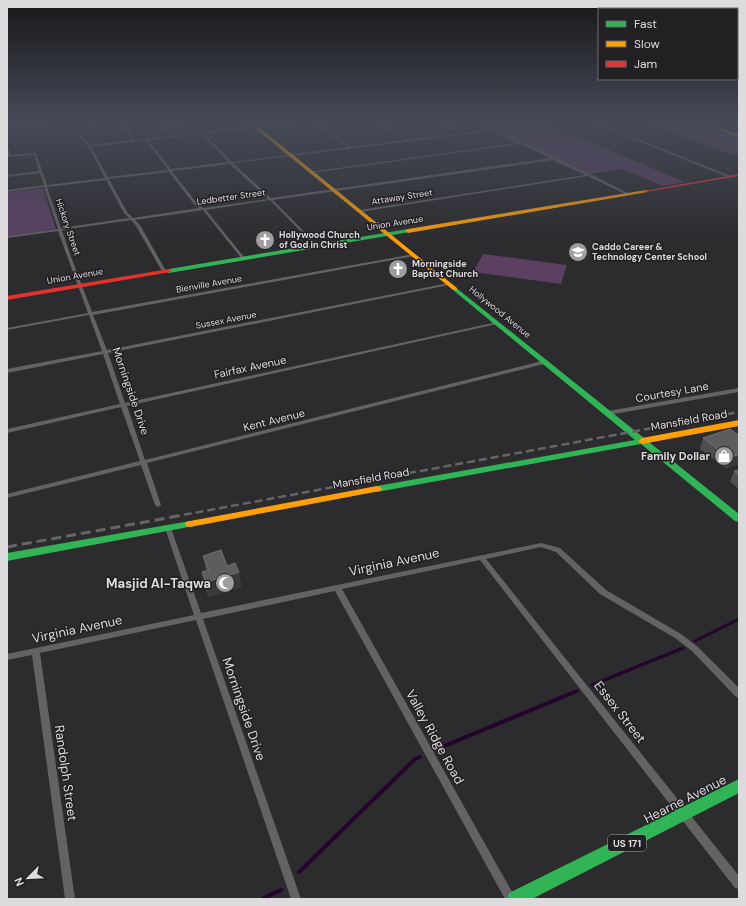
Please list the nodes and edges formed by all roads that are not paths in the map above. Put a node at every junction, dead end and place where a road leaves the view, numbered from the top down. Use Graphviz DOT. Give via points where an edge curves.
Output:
graph roads {
  1 [pos="38,162"];
  2 [pos="99,162"];
  3 [pos="165,162"];
  4 [pos="229,162"];
  5 [pos="231,162"];
  6 [pos="299,162"];
  7 [pos="381,162"];
  8 [pos="524,162"];
  9 [pos="562,162"];
  10 [pos="699,162"];
  11 [pos="171,170"];
  12 [pos="41,172"];
  13 [pos="311,172"];
  14 [pos="589,175"];
  15 [pos="7,176"];
  16 [pos="735,176"];
  17 [pos="108,178"];
  18 [pos="46,186"];
  19 [pos="334,190"];
  20 [pos="7,191"];
  21 [pos="628,194"];
  22 [pos="269,199"];
  23 [pos="203,209"];
  24 [pos="360,212"];
  25 [pos="132,219"];
  26 [pos="60,229"];
  27 [pos="388,234"];
  28 [pos="7,237"];
  29 [pos="316,246"];
  30 [pos="414,255"];
  31 [pos="243,258"];
  32 [pos="164,271"];
  33 [pos="449,284"];
  34 [pos="80,285"];
  35 [pos="7,298"];
  36 [pos="92,313"];
  37 [pos="497,323"];
  38 [pos="7,329"];
  39 [pos="106,352"];
  40 [pos="546,362"];
  41 [pos="7,371"];
  42 [pos="739,390"];
  43 [pos="124,405"];
  44 [pos="608,414"];
  45 [pos="739,423"];
  46 [pos="7,431"];
  47 [pos="642,440"];
  48 [pos="143,462"];
  49 [pos="7,496"];
  50 [pos="158,506"];
  51 [pos="739,519"];
  52 [pos="168,528"];
  53 [pos="481,556"];
  54 [pos="7,558"];
  55 [pos="337,587"];
  56 [pos="198,617"];
  57 [pos="36,650"];
  58 [pos="7,657"];
  59 [pos="739,694"];
  60 [pos="739,786"];
  61 [pos="684,814"];
  62 [pos="739,884"];
  63 [pos="70,899"];
  64 [pos="296,899"];
  65 [pos="510,899"];
  66 [pos="515,899"];
  1 -- 12 [label="street, Hickory Street"];
  2 -- 17 [label="street"];
  3 -- 11 [label="street"];
  4 -- 11 [label="street"];
  5 -- 22 [label="street"];
  6 -- 13 [label="main road, Hollywood Avenue"];
  7 -- 13 [label="street"];
  8 -- 19 [label="street, Ledbetter Street"];
  9 -- 14 [label="street"];
  10 -- 16 [label="street"];
  11 -- 17 [label="street"];
  11 -- 23 [label="street" via="194,202"];
  12 -- 15 [label="street"];
  12 -- 18 [label="street, Hickory Street"];
  13 -- 19 [label="main road, Hollywood Avenue"];
  14 -- 21 [label="street"];
  14 -- 24 [label="street, Attaway Street"];
  16 -- 21 [label="main road, Union Avenue"];
  17 -- 18 [label="street"];
  17 -- 25 [label="street" via="126,213"];
  18 -- 20 [label="street"];
  18 -- 26 [label="street, Hickory Street"];
  19 -- 22 [label="street, Ledbetter Street"];
  19 -- 24 [label="main road, Hollywood Avenue"];
  21 -- 27 [label="main road, Union Avenue"];
  22 -- 23 [label="street, Ledbetter Street"];
  22 -- 29 [label="street"];
  23 -- 25 [label="street, Ledbetter Street"];
  23 -- 31 [label="street"];
  24 -- 27 [label="main road, Hollywood Avenue"];
  25 -- 26 [label="street, Ledbetter Street"];
  25 -- 32 [label="street"];
  26 -- 28 [label="street, Ledbetter Street"];
  26 -- 34 [label="street, Hickory Street"];
  27 -- 29 [label="main road, Union Avenue"];
  27 -- 30 [label="main road, Hollywood Avenue"];
  29 -- 31 [label="main road, Union Avenue"];
  30 -- 33 [label="main road, Hollywood Avenue"];
  30 -- 36 [label="street, Bienville Avenue"];
  31 -- 32 [label="main road, Union Avenue"];
  32 -- 34 [label="main road, Union Avenue"];
  33 -- 37 [label="main road, Hollywood Avenue"];
  33 -- 39 [label="street, Sussex Avenue"];
  34 -- 35 [label="main road, Union Avenue"];
  34 -- 36 [label="street, Morningside Drive"];
  36 -- 38 [label="street, Bienville Avenue"];
  36 -- 39 [label="street, Morningside Drive"];
  37 -- 40 [label="main road, Hollywood Avenue"];
  37 -- 43 [label="street, Fairfax Avenue"];
  39 -- 41 [label="street, Sussex Avenue"];
  39 -- 43 [label="street, Morningside Drive"];
  40 -- 44 [label="main road, Hollywood Avenue"];
  40 -- 48 [label="street, Kent Avenue"];
  42 -- 44 [label="street, Courtesy Lane"];
  43 -- 46 [label="street, Fairfax Avenue"];
  43 -- 48 [label="street, Morningside Drive"];
  44 -- 47 [label="main road, Hollywood Avenue"];
  45 -- 47 [label="main road, Mansfield Road"];
  47 -- 51 [label="main road, Hollywood Avenue"];
  47 -- 52 [label="main road, Mansfield Road"];
  48 -- 49 [label="street, Kent Avenue"];
  48 -- 50 [label="street, Morningside Drive"];
  52 -- 54 [label="main road, Mansfield Road"];
  52 -- 56 [label="street, Morningside Drive"];
  53 -- 55 [label="street, Virginia Avenue"];
  53 -- 59 [label="street, Virginia Avenue" via="534,545 546,545 558,550 603,592 686,642"];
  53 -- 61 [label="street, Essex Street"];
  55 -- 56 [label="street, Virginia Avenue"];
  55 -- 65 [label="street, Valley Ridge Road"];
  56 -- 57 [label="street, Virginia Avenue"];
  56 -- 64 [label="street, Morningside Drive"];
  57 -- 58 [label="street, Virginia Avenue"];
  57 -- 63 [label="street, Randolph Street"];
  60 -- 61 [label="main road, Hearne Avenue / US 171"];
  61 -- 62 [label="street, Essex Street"];
  61 -- 66 [label="main road, Hearne Avenue / US 171"];
}
